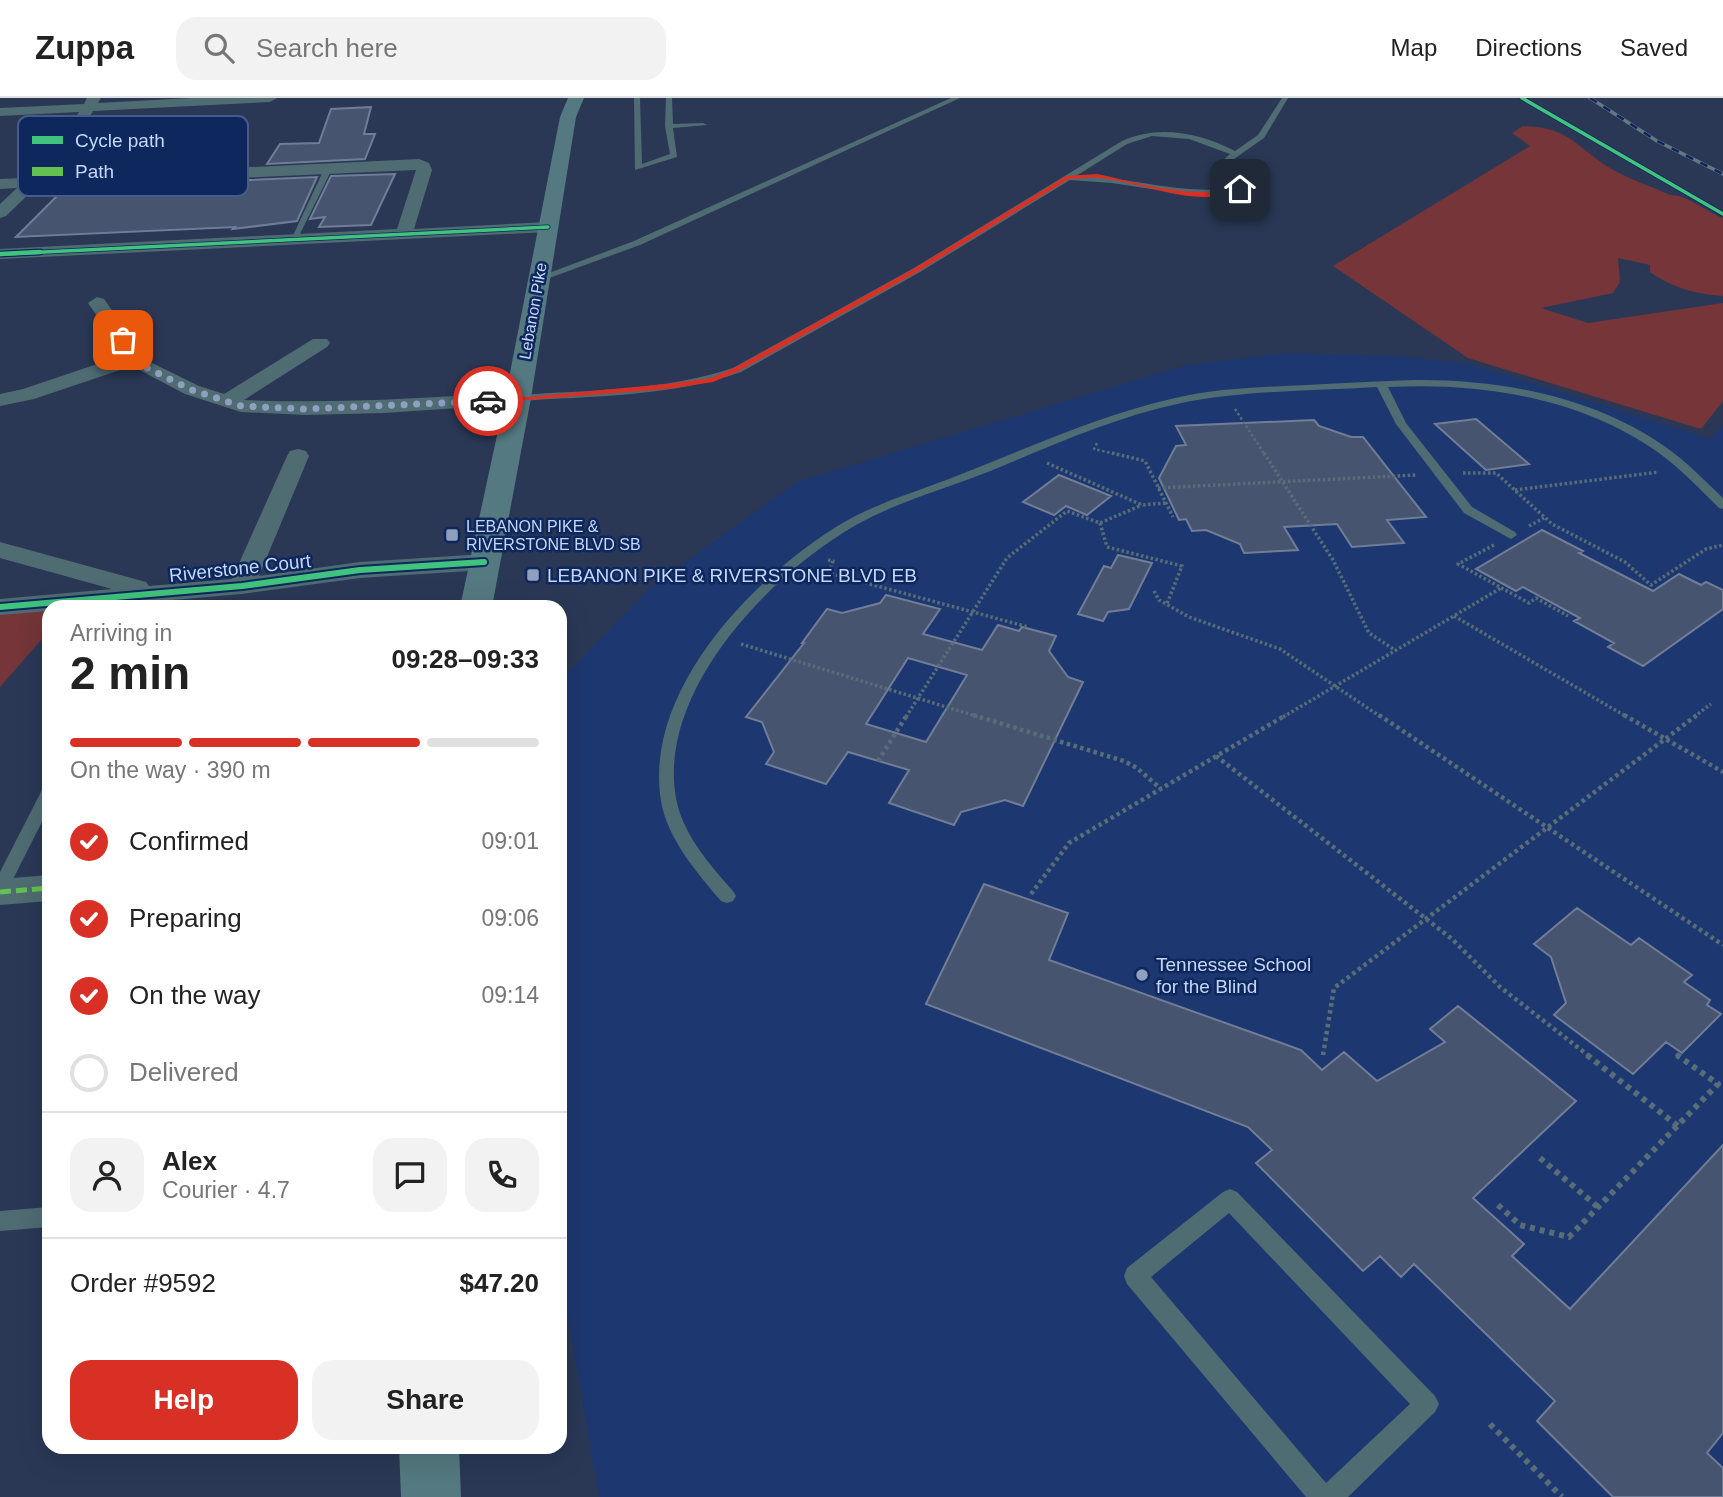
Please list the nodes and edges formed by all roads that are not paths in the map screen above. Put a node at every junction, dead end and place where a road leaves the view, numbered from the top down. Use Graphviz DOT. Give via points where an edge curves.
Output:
graph roads {
  1 [pos="270,98"];
  2 [pos="576,98"];
  3 [pos="637,98"];
  4 [pos="669,98"];
  5 [pos="957,98"];
  6 [pos="1285,98"];
  7 [pos="92,102"];
  8 [pos="0,112"];
  9 [pos="703,125"];
  10 [pos="669,126"];
  11 [pos="1235,154"];
  12 [pos="329,167"];
  13 [pos="248,171"];
  14 [pos="1068,178"];
  15 [pos="18,183"];
  16 [pos="0,184"];
  17 [pos="18,196"];
  18 [pos="0,213"];
  19 [pos="548,227"];
  20 [pos="404,236"];
  21 [pos="293,240"];
  22 [pos="0,254"];
  23 [pos="538,279"];
  24 [pos="97,303"];
  25 [pos="320,343"];
  26 [pos="136,358"];
  27 [pos="1381,384"];
  28 [pos="518,398"];
  29 [pos="0,400"];
  30 [pos="227,401"];
  31 [pos="299,456"];
  32 [pos="1723,505"];
  33 [pos="1511,535"];
  34 [pos="0,550"];
  35 [pos="484,562"];
  36 [pos="242,586"];
  37 [pos="155,593"];
  38 [pos="78,600"];
  39 [pos="477,600"];
  40 [pos="42,603"];
  41 [pos="0,607"];
  42 [pos="42,806"];
  43 [pos="42,888"];
  44 [pos="0,890"];
  45 [pos="727,896"];
  46 [pos="42,1218"];
  47 [pos="0,1221"];
  48 [pos="429,1454"];
  49 [pos="431,1497"];
  50 [pos="1322,1497"];
  51 [pos="1330,1497"];
  1 -- 7 [label="street"];
  2 -- 19 [label="main road, Lebanon Pike" via="568,117"];
  3 -- 10 [label="lane" via="638,168 674,155"];
  4 -- 10 [label="lane"];
  5 -- 23 [label="lane" via="637,243"];
  6 -- 11 [label="lane" via="1261,136"];
  7 -- 8 [label="street"];
  9 -- 10 [label="lane"];
  11 -- 14 [label="lane" via="1209,143 1155,134 1139,136"];
  11 -- 14 [label="lane" via="1226,161 1238,169 1243,181 1240,189 1217,195 1192,195 1097,176"];
  12 -- 13 [label="street"];
  12 -- 20 [label="street" via="424,166"];
  12 -- 21 [label="lane"];
  14 -- 28 [label="lane" via="917,270 713,380"];
  15 -- 16 [label="street"];
  17 -- 18 [label="street"];
  19 -- 20 [label="street"];
  19 -- 23 [label="main road, Lebanon Pike"];
  20 -- 21 [label="street"];
  21 -- 22 [label="street"];
  23 -- 28 [label="main road, Lebanon Pike"];
  24 -- 26 [label="street"];
  25 -- 30 [label="street"];
  26 -- 29 [label="street"];
  26 -- 30 [label="street" via="141,365 192,390"];
  27 -- 32 [label="lane" via="1478,385 1596,416 1660,449"];
  27 -- 33 [label="lane" via="1401,424 1468,510"];
  27 -- 45 [label="lane" via="1223,393 1146,408 872,513 807,553 761,590 702,666 684,700 667,751 670,803 686,844"];
  28 -- 30 [label="street" via="305,409 241,406"];
  28 -- 35 [label="main road, Lebanon Pike"];
  31 -- 36 [label="street"];
  34 -- 37 [label="street, Riverstone Court"];
  35 -- 36 [label="street, Riverstone Court" via="360,570"];
  35 -- 39 [label="main road, Lebanon Pike"];
  36 -- 37 [label="street, Riverstone Court"];
  37 -- 38 [label="street, Riverstone Court"];
  40 -- 41 [label="street, Riverstone Court"];
  42 -- 44 [label="lane"];
  43 -- 44 [label="street"];
  46 -- 47 [label="lane"];
  48 -- 49 [label="main road"];
  50 -- 51 [label="lane" via="1135,1276 1230,1199 1427,1404"];
}
